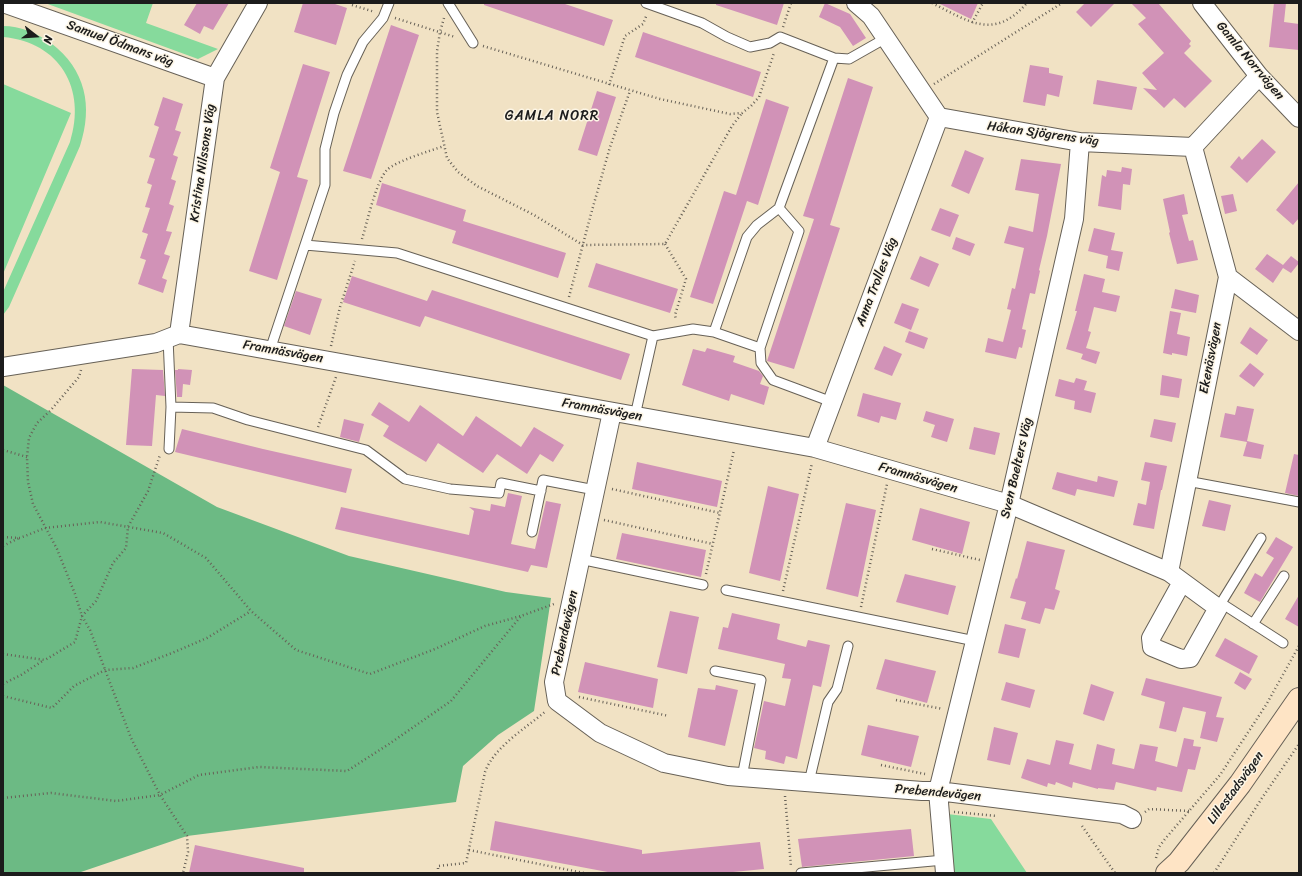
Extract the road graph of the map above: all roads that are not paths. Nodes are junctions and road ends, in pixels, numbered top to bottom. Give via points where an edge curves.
1 (3, 3) edge
2 (258, 3) edge
3 (389, 3) edge
4 (856, 3) edge
5 (1202, 3) edge
6 (448, 4) edge
7 (648, 4) edge
8 (886, 38) junction
9 (473, 43) road end
10 (834, 58) junction
11 (1259, 76) junction
12 (215, 78) junction
13 (939, 117) junction
14 (1299, 118) edge
15 (1080, 142) junction
16 (1194, 147) junction
17 (779, 208) junction
18 (305, 245) junction
19 (1228, 277) junction
20 (1299, 331) edge
21 (714, 332) junction
22 (174, 336) junction
23 (653, 336) junction
24 (760, 348) junction
25 (270, 350) junction
26 (3, 367) edge
27 (832, 402) junction
28 (171, 407) junction
29 (612, 412) junction
30 (635, 416) junction
31 (169, 448) road end
32 (815, 448) junction
33 (1187, 480) junction
34 (596, 487) junction
35 (541, 491) junction
36 (1299, 502) edge
37 (1009, 504) junction
38 (532, 532) dead end
39 (1261, 538) dead end
40 (580, 559) junction
41 (1284, 576) dead end
42 (1176, 577) junction
43 (703, 585) road end
44 (726, 590) dead end
45 (1219, 606) junction
46 (1253, 624) junction
47 (975, 641) junction
48 (1283, 643) dead end
49 (848, 646) dead end
50 (715, 671) dead end
51 (1299, 699) edge
52 (742, 777) junction
53 (809, 782) junction
54 (940, 784) junction
55 (1132, 819) road end
56 (944, 867) edge
57 (1161, 869) edge
58 (801, 873) edge

1 - 12 street, Samuel Ödmans väg
2 - 12 street, Kristina Nilssons Väg
3 - 18 lane via 383,18 363,42 347,74 325,149 325,184
4 - 8 street via 871,16
5 - 11 street, Gamla Norrvägen
6 - 9 lane
7 - 10 lane via 702,23 750,47 770,43 780,37
8 - 10 lane via 849,59
8 - 13 street
10 - 17 lane
11 - 14 street, Gamla Norrvägen
11 - 16 street
12 - 22 street, Kristina Nilssons Väg
13 - 15 street, Håkan Sjögrens väg
13 - 27 street, Anna Trolles Väg
15 - 16 street, Håkan Sjögrens väg
15 - 37 street, Sven Baelters Väg via 1074,219
16 - 19 street, Ekenäsvägen
17 - 21 lane via 757,225 747,237
17 - 24 lane via 799,231
18 - 23 lane via 397,253
18 - 25 lane
19 - 20 street
19 - 33 street, Ekenäsvägen
21 - 23 lane via 693,329
21 - 24 lane
22 - 25 street, Framnäsvägen
22 - 26 street, Framnäsvägen via 156,343
22 - 28 lane
23 - 30 lane
24 - 27 lane via 761,363 773,380
25 - 29 street, Framnäsvägen
27 - 32 street, Anna Trolles Väg
28 - 31 lane
28 - 35 lane via 212,408 248,420 366,450 405,479 450,489 499,493 501,483
29 - 30 street, Framnäsvägen
29 - 34 street, Prebendevägen
30 - 32 street, Framnäsvägen
32 - 37 street, Framnäsvägen
33 - 36 lane
33 - 42 street, Ekenäsvägen
34 - 35 lane via 544,480
34 - 40 street, Prebendevägen
35 - 38 lane
37 - 42 street, Framnäsvägen
37 - 47 street, Sven Baelters Väg
39 - 45 lane
40 - 43 lane
40 - 52 street, Prebendevägen via 554,682 557,697 600,733 664,764
41 - 46 lane
42 - 45 street, Framnäsvägen
42 - 45 street via 1151,638 1152,647 1181,659 1190,658
44 - 47 lane
45 - 46 lane
46 - 48 lane
47 - 54 street, Sven Baelters Väg
49 - 53 lane via 837,689 828,702
50 - 52 lane via 761,680
51 - 57 main road, Lillestadsvägen via 1240,784 1179,862
52 - 53 street, Prebendevägen
53 - 54 street, Prebendevägen via 922,791
54 - 55 street, Prebendevägen via 1122,814
54 - 56 street
56 - 58 lane

